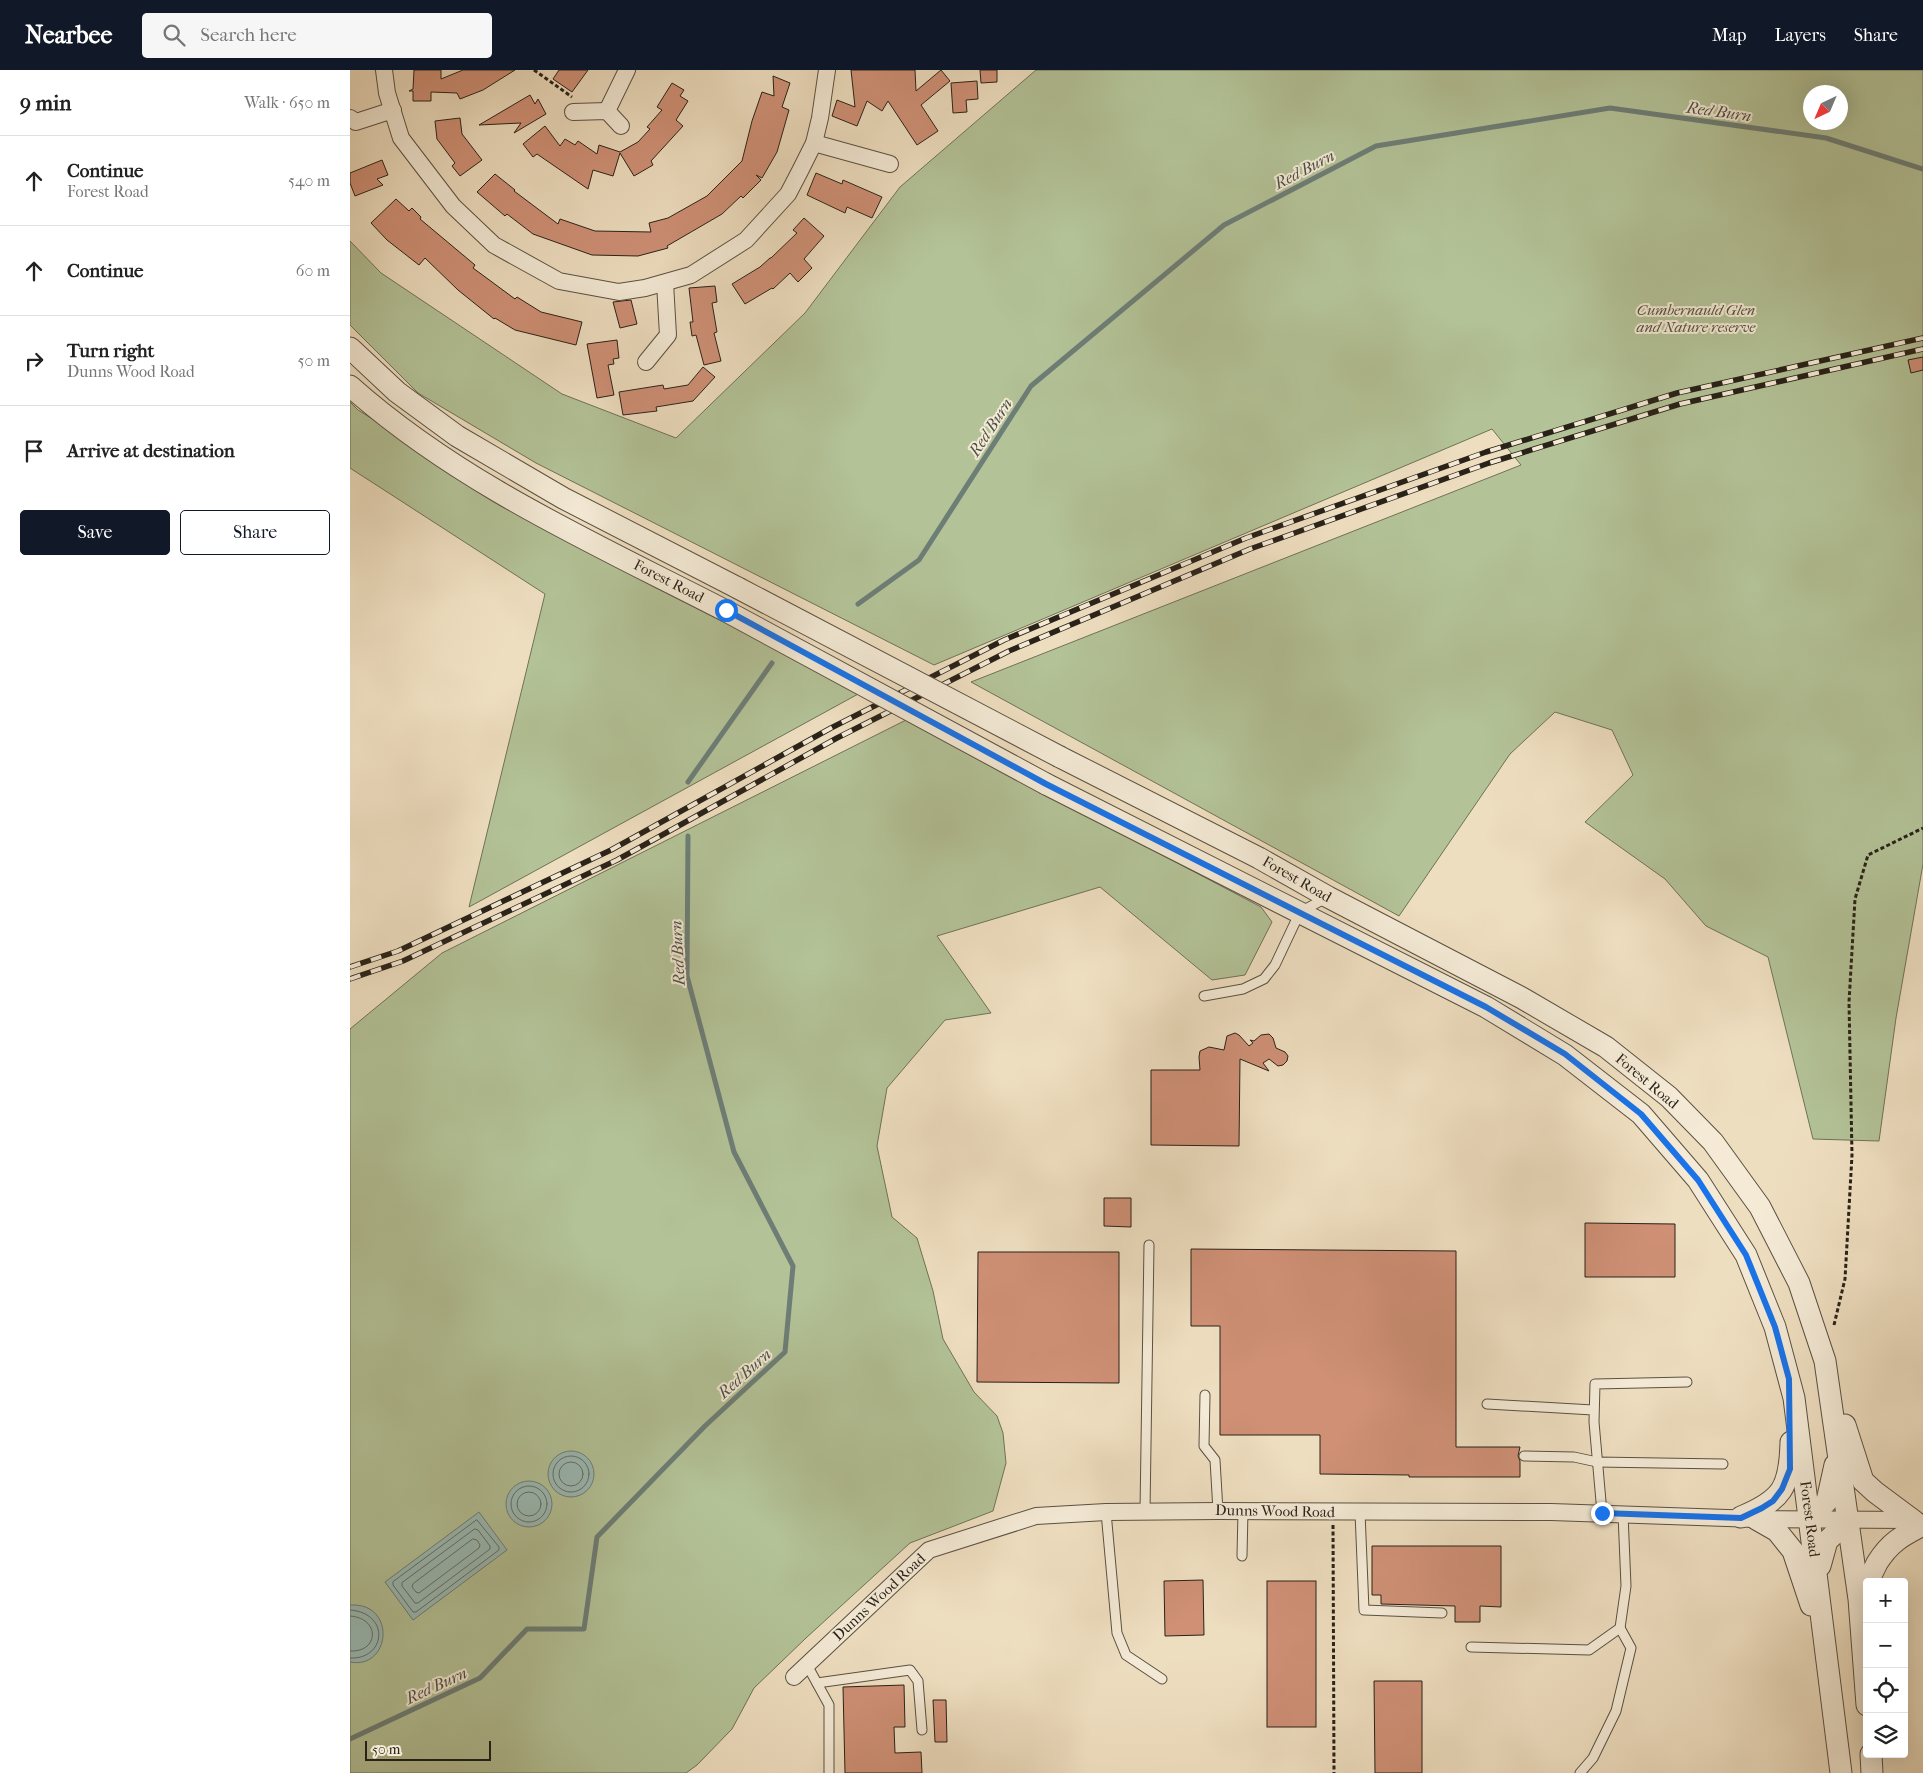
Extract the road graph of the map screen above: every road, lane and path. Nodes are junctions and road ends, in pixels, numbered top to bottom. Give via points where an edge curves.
1 (384, 70) edge
2 (534, 70) edge
3 (628, 70) edge
4 (827, 70) edge
5 (393, 110) junction
6 (573, 112) dead end
7 (600, 112) junction
8 (352, 124) edge
9 (621, 126) dead end
10 (814, 142) junction
11 (890, 164) dead end
12 (665, 283) junction
13 (350, 348) edge
14 (646, 362) dead end
15 (350, 386) edge
16 (1923, 828) edge
17 (1328, 897) junction
18 (1300, 912) junction
19 (1204, 996) dead end
20 (1149, 1244) dead end
21 (1825, 1361) junction
22 (1789, 1379) junction
23 (1687, 1382) dead end
24 (1204, 1396) dead end
25 (1488, 1404) dead end
26 (1593, 1410) junction
27 (1838, 1448) junction
28 (1524, 1456) dead end
29 (1597, 1462) junction
30 (1723, 1464) dead end
31 (1218, 1510) junction
32 (1145, 1511) junction
33 (1242, 1511) junction
34 (1106, 1512) junction
35 (1332, 1512) junction
36 (1360, 1512) junction
37 (1602, 1513) junction
38 (1623, 1514) junction
39 (1749, 1518) junction
40 (1811, 1519) junction
41 (1848, 1521) junction
42 (1920, 1522) edge
43 (1242, 1556) dead end
44 (1817, 1574) junction
45 (1870, 1578) edge
46 (1442, 1612) dead end
47 (1620, 1628) junction
48 (1471, 1647) dead end
49 (1863, 1653) edge
50 (1827, 1663) junction
51 (807, 1665) junction
52 (794, 1677) dead end
53 (1162, 1679) dead end
54 (817, 1683) junction
55 (922, 1730) dead end
56 (1871, 1758) edge
57 (829, 1773) edge
58 (1334, 1773) edge
59 (1580, 1773) edge
60 (1841, 1773) edge
61 (1872, 1773) edge

1 - 5 street
2 - 7 path
3 - 7 street
4 - 10 street
5 - 8 street
5 - 12 street via 401,138 454,206 494,246 559,280 619,292
6 - 7 street
7 - 9 street
10 - 11 street
10 - 12 street via 788,194 746,240 691,275
12 - 14 street via 668,335
13 - 17 street, Forest Road, bridge via 397,392 457,436 564,498 1259,858
15 - 18 street, Forest Road, bridge via 455,467 502,494 726,610 1046,784
16 - 21 path via 1868,855 1854,898 1849,1002 1852,1155 1845,1279
17 - 18 lane
17 - 21 street, Forest Road via 1522,998 1606,1046 1669,1097 1713,1142 1760,1206 1799,1282
18 - 19 lane via 1275,965 1264,978 1242,989
18 - 22 street, Forest Road via 1486,1007 1565,1054 1641,1114 1698,1180 1746,1255 1775,1327
20 - 32 lane
21 - 27 street, Forest Road
21 - 42 street via 1863,1481
22 - 39 street via 1790,1469 1773,1501
22 - 40 street, Forest Road
23 - 26 lane via 1595,1384
24 - 31 lane via 1204,1446 1215,1460
25 - 26 lane
26 - 29 lane
27 - 40 street via 1827,1501
27 - 41 street, Forest Road
28 - 29 lane via 1574,1457
29 - 30 lane
29 - 37 lane
31 - 32 street, Dunns Wood Road
31 - 33 street, Dunns Wood Road
32 - 34 street, Dunns Wood Road
33 - 35 street, Dunns Wood Road
33 - 43 lane
34 - 51 street, Dunns Wood Road via 1036,1516 930,1550
34 - 53 lane via 1116,1634 1126,1656
35 - 36 street, Dunns Wood Road
35 - 58 path
36 - 37 street, Dunns Wood Road
36 - 46 lane via 1364,1610
37 - 38 street, Dunns Wood Road
38 - 39 street, Dunns Wood Road
38 - 47 lane via 1626,1586
39 - 40 street, Dunns Wood Road
39 - 50 street via 1777,1531 1793,1551
40 - 41 street, Dunns Wood Road
40 - 44 street, Forest Road
41 - 42 street, Dunns Wood Road
41 - 44 street via 1827,1541
41 - 49 street, Forest Road
42 - 45 street via 1885,1549
44 - 50 street, Forest Road
47 - 48 lane via 1590,1650
47 - 59 lane via 1631,1648 1616,1711 1593,1758
50 - 60 street, Forest Road
51 - 52 street, Dunns Wood Road
51 - 54 lane
54 - 55 lane via 910,1670 918,1681
54 - 57 lane via 829,1705
56 - 61 street

